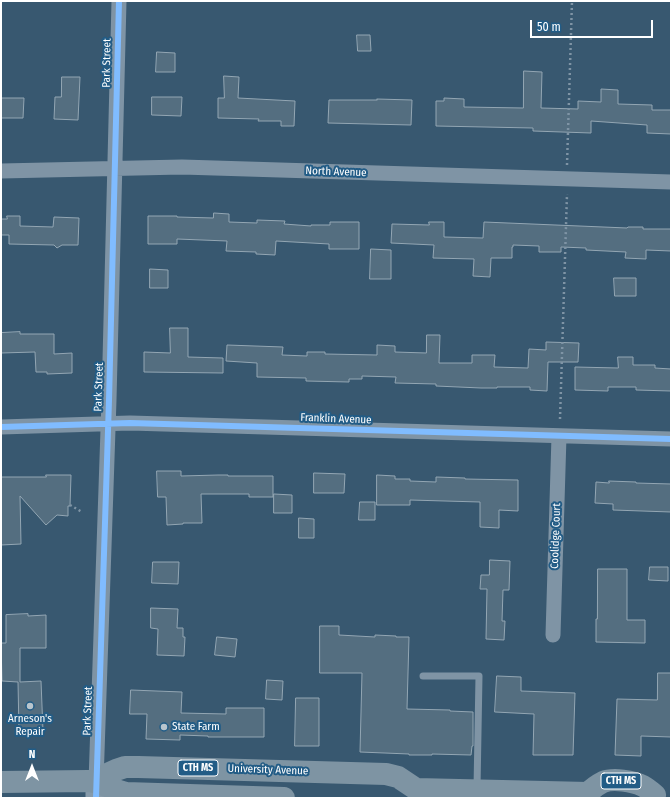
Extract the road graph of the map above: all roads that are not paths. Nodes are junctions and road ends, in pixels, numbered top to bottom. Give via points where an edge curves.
1 (119, 1) edge
2 (115, 168) junction
3 (1, 171) edge
4 (671, 182) edge
5 (108, 424) junction
6 (1, 427) edge
7 (559, 436) junction
8 (671, 439) edge
9 (553, 635) dead end
10 (423, 676) dead end
11 (1, 782) edge
12 (96, 790) edge
13 (477, 791) junction
14 (422, 794) edge
15 (590, 796) edge
16 (658, 797) edge
17 (284, 798) edge

1 - 2 street, Park Street
2 - 3 street, North Avenue
2 - 4 street, North Avenue via 182,167
2 - 5 street, Park Street
5 - 6 street, Franklin Avenue
5 - 7 street, Franklin Avenue
5 - 12 street, Park Street
7 - 8 street, Franklin Avenue
7 - 9 street, Coolidge Court
10 - 13 lane via 479,676
11 - 12 main road via 71,781
12 - 14 main road, University Avenue / CTH MS via 109,773 120,768 138,766 386,774 398,777
12 - 17 main road
13 - 14 main road, University Avenue / CTH MS
13 - 15 main road, University Avenue / CTH MS
15 - 16 main road, University Avenue / CTH MS via 601,783 612,780 637,784

